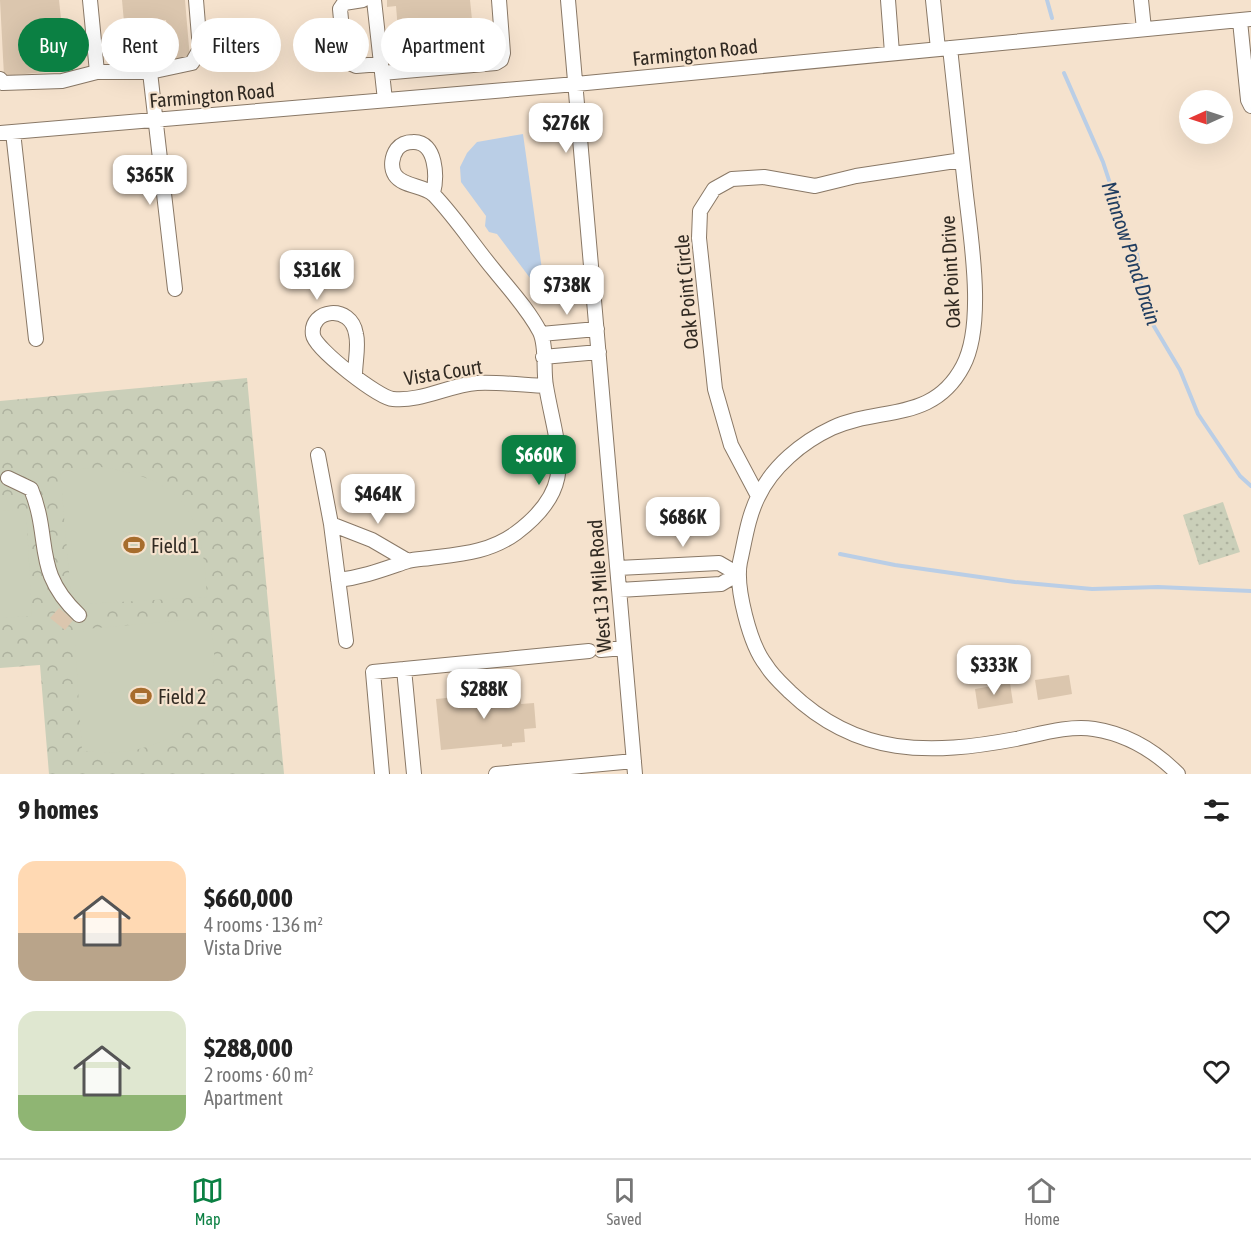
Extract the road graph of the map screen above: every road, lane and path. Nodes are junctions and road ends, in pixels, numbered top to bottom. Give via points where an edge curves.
1 (90, 0) edge
2 (196, 0) edge
3 (363, 0) edge
4 (374, 0) edge
5 (499, 0) edge
6 (568, 0) edge
7 (888, 0) edge
8 (933, 0) edge
9 (1141, 0) edge
10 (500, 18) edge
11 (1246, 20) edge
12 (1144, 29) junction
13 (944, 48) junction
14 (892, 53) junction
15 (179, 66) edge
16 (381, 68) joint
17 (97, 72) junction
18 (101, 72) edge
19 (150, 72) edge
20 (382, 72) edge
21 (0, 79) edge
22 (576, 84) junction
23 (385, 100) junction
24 (1251, 106) edge
25 (155, 119) junction
26 (7, 133) edge
27 (962, 160) junction
28 (433, 194) dead end
29 (176, 289) dead end
30 (597, 329) junction
31 (541, 334) junction
32 (36, 339) dead end
33 (599, 352) junction
34 (543, 357) junction
35 (355, 375) dead end
36 (546, 386) junction
37 (318, 455) dead end
38 (8, 478) dead end
39 (758, 496) junction
40 (331, 524) junction
41 (408, 561) junction
42 (618, 568) junction
43 (738, 574) junction
44 (338, 580) junction
45 (619, 590) junction
46 (79, 615) dead end
47 (346, 641) dead end
48 (623, 648) junction
49 (404, 669) junction
50 (635, 768) edge
51 (382, 774) edge
52 (414, 774) edge
53 (496, 774) edge
54 (1178, 774) edge

1 - 17 street
2 - 15 street via 200,49 192,63
3 - 16 street via 344,3 340,9 345,61 352,66
4 - 16 street
5 - 10 street
6 - 22 street, West 13 Mile Road
7 - 14 street
8 - 13 street, Oak Point Drive
9 - 12 street
11 - 12 street, Farmington Road
11 - 24 street
12 - 13 street, Farmington Road
13 - 14 street, Farmington Road
13 - 27 street, Oak Point Drive
14 - 22 street, Farmington Road
17 - 18 street
17 - 21 street via 62,81 3,83
19 - 25 street
20 - 23 street
22 - 23 street, Farmington Road
22 - 30 street, West 13 Mile Road
23 - 25 street, Farmington Road
25 - 26 street, Farmington Road
25 - 29 street
26 - 32 street
27 - 39 street, Oak Point Drive via 974,270 973,339 962,369 939,395 923,405 824,433 790,455
27 - 39 street, Oak Point Circle via 815,186 764,177 732,179 714,189 700,211 699,238 715,388 731,445
28 - 31 street via 522,304
30 - 31 street
30 - 33 street, West 13 Mile Road
31 - 34 street
33 - 34 street
33 - 42 street, West 13 Mile Road
34 - 36 street
35 - 36 street, Vista Court via 389,399 408,400 477,383
36 - 41 street via 560,469 549,501 503,543 481,551
37 - 40 street
38 - 46 street via 32,489 50,576 56,590
39 - 43 street, Oak Point Drive
40 - 41 street via 372,540
40 - 44 street
41 - 44 street via 364,577
42 - 43 street via 719,562
42 - 45 street, West 13 Mile Road
43 - 45 street via 721,584
43 - 54 street, Oak Point Drive via 749,625 764,663 816,715 849,732 899,747 952,750 1091,728 1125,736 1161,758
44 - 47 street
45 - 48 street, West 13 Mile Road
48 - 49 street
48 - 50 street, West 13 Mile Road
49 - 51 street via 373,672
49 - 52 street
50 - 53 street

